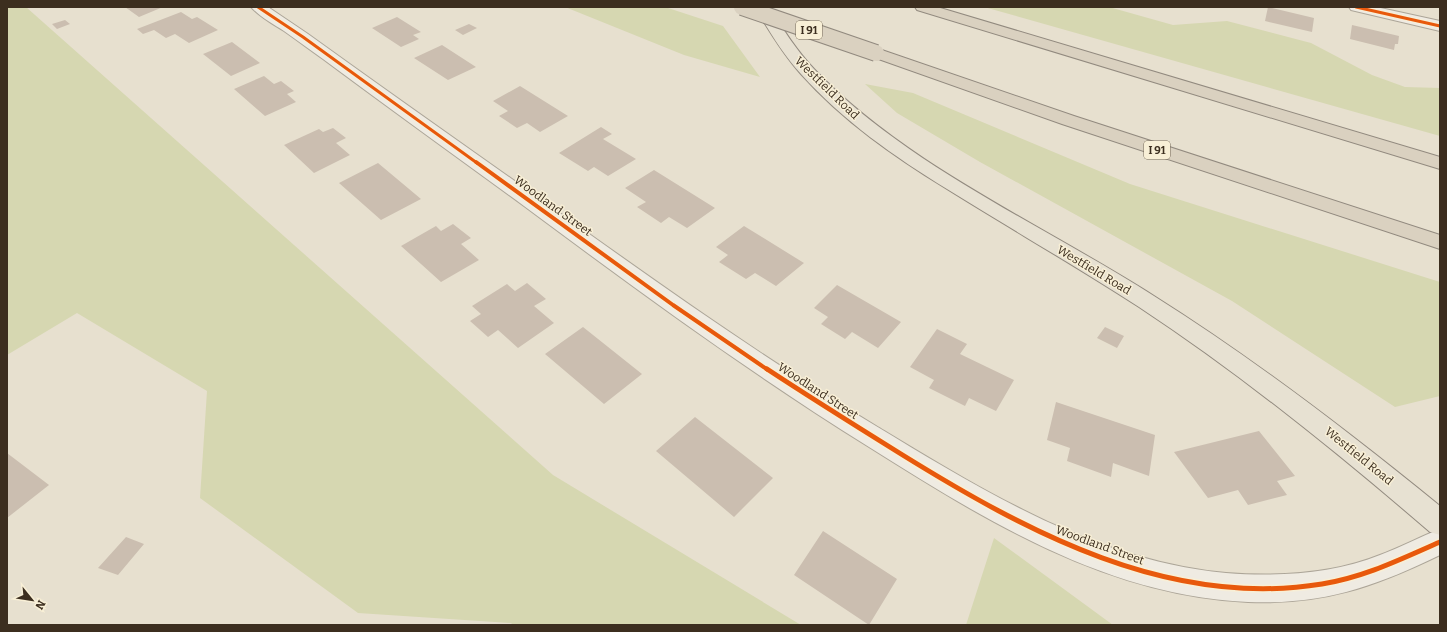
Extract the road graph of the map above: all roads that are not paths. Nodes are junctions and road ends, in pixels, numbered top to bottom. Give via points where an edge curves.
1 (258, 7) edge
2 (742, 7) edge
3 (762, 7) edge
4 (922, 7) edge
5 (1356, 7) edge
6 (1440, 26) edge
7 (1440, 163) edge
8 (1440, 242) edge
9 (1440, 523) edge
10 (1440, 542) edge

1 - 10 street, Woodland Street via 740,352 915,463 1002,514 1050,538 1136,570 1180,581 1228,587 1276,588 1320,585 1370,573
2 - 8 highway, I 91, bridge via 1046,113
3 - 9 main road, Westfield Road via 797,60 845,108 882,139 932,173 1163,312 1221,350 1281,394
4 - 7 highway
5 - 6 street

